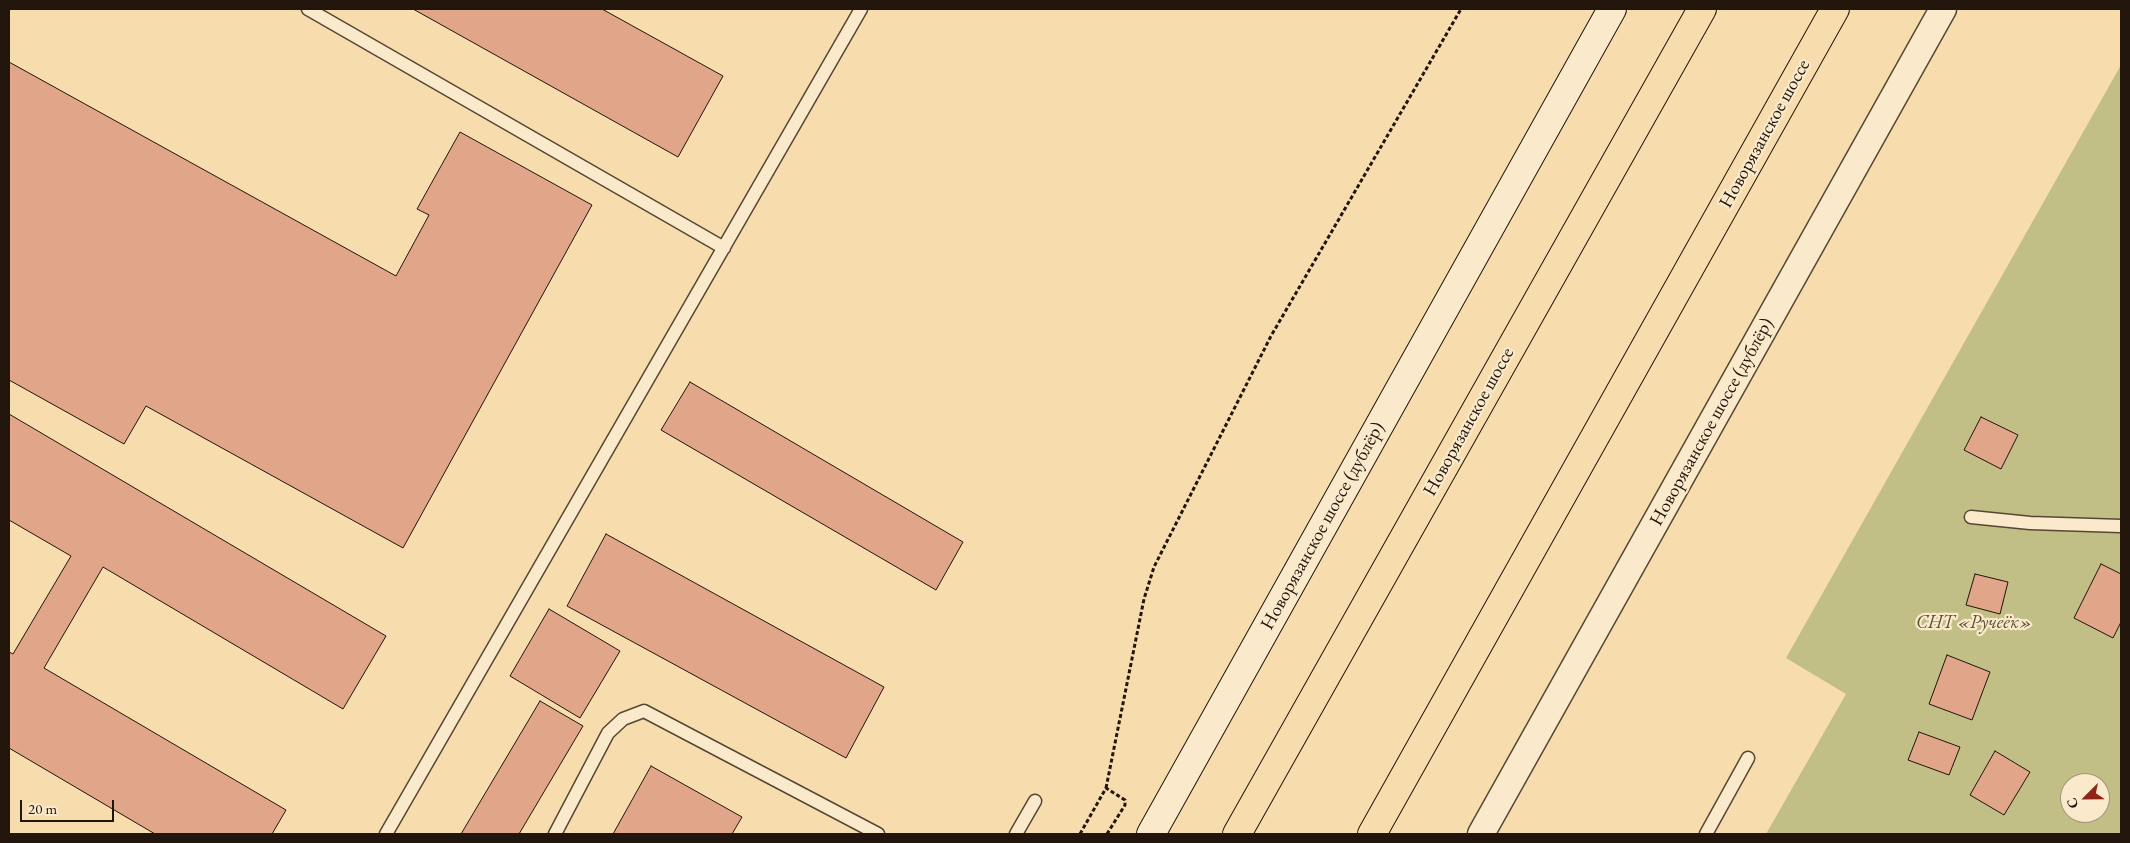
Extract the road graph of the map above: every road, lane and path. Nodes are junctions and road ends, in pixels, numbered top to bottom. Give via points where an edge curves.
1 (308, 9) edge
2 (861, 9) edge
3 (1461, 9) edge
4 (1612, 9) edge
5 (1702, 9) edge
6 (1836, 9) edge
7 (1943, 9) edge
8 (724, 248) junction
9 (1971, 517) dead end
10 (2121, 526) edge
11 (1748, 758) dead end
12 (1106, 788) junction
13 (1035, 801) dead end
14 (386, 834) edge
15 (554, 834) edge
16 (878, 834) edge
17 (1016, 834) edge
18 (1080, 834) edge
19 (1107, 834) edge
20 (1151, 834) edge
21 (1237, 834) edge
22 (1372, 834) edge
23 (1481, 834) edge
24 (1706, 834) edge

1 - 8 lane
2 - 8 lane
3 - 12 path via 1271,336 1154,567 1144,599
4 - 20 street, Новорязанское шоссе (дублёр)
5 - 21 highway, Новорязанское шоссе
6 - 22 highway, Новорязанское шоссе
7 - 23 street, Новорязанское шоссе (дублёр)
8 - 14 lane
9 - 10 lane
11 - 24 lane
12 - 18 path
12 - 19 path via 1125,800
13 - 17 lane
15 - 16 lane via 608,733 623,719 644,711

